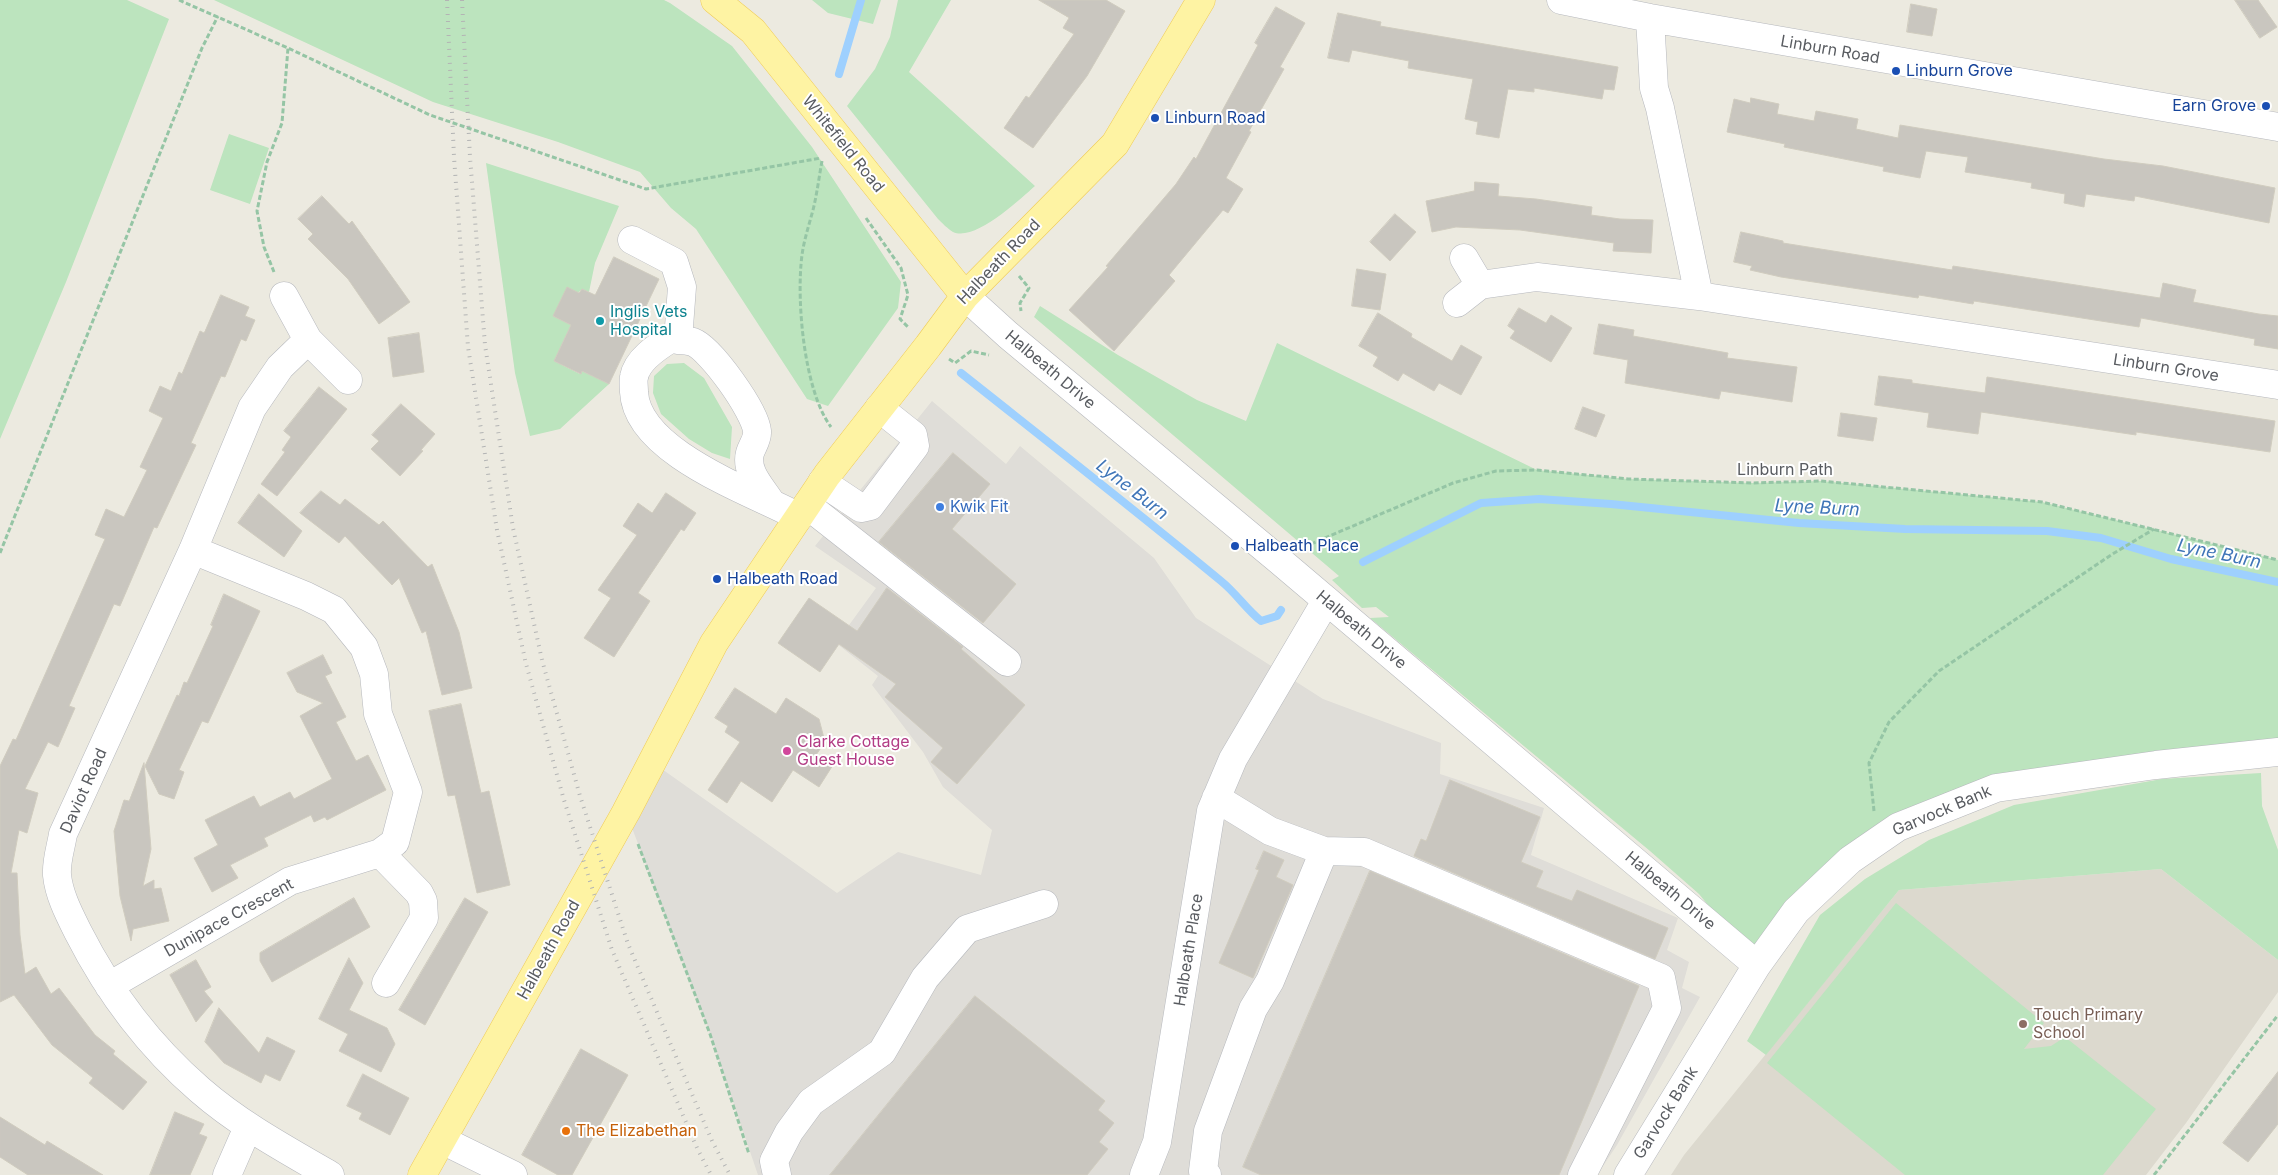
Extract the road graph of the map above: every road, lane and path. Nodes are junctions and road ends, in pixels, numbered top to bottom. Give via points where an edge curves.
1 (179, 0) edge
2 (715, 0) edge
3 (1201, 0) edge
4 (1561, 0) edge
5 (1637, 11) edge
6 (218, 16) junction
7 (288, 48) junction
8 (2278, 127) edge
9 (823, 158) dead end
10 (646, 190) dead end
11 (632, 240) dead end
12 (1464, 258) dead end
13 (1480, 285) junction
14 (284, 296) joint
15 (965, 296) junction
16 (1699, 296) junction
17 (1457, 303) dead end
18 (308, 340) junction
19 (678, 340) junction
20 (348, 380) dead end
21 (2278, 385) edge
22 (879, 408) junction
23 (847, 449) junction
24 (822, 482) junction
25 (770, 501) junction
26 (803, 511) junction
27 (2154, 529) junction
28 (1300, 549) dead end
29 (193, 550) junction
30 (0, 553) edge
31 (2278, 560) edge
32 (1326, 601) junction
33 (1007, 662) dead end
34 (2278, 752) edge
35 (1216, 798) junction
36 (626, 812) junction
37 (1877, 842) junction
38 (1324, 851) junction
39 (380, 853) junction
40 (1044, 904) dead end
41 (1757, 965) junction
42 (386, 983) dead end
43 (109, 986) junction
44 (2278, 1015) edge
45 (248, 1127) junction
46 (442, 1140) junction
47 (751, 1159) dead end
48 (228, 1175) edge
49 (330, 1175) edge
50 (422, 1175) edge
51 (513, 1175) edge
52 (778, 1175) edge
53 (1144, 1175) edge
54 (1207, 1175) edge
55 (1582, 1175) edge
56 (1628, 1175) edge
57 (2154, 1175) edge

1 - 6 path
2 - 15 main road, Whitefield Road via 753,31
3 - 15 main road, Halbeath Road via 1115,144
4 - 5 street, Linburn Road
5 - 8 street, Linburn Road
5 - 16 street
6 - 7 path
6 - 30 path via 198,57
7 - 10 path via 430,115
7 - 14 path via 282,122 267,162 257,210 264,247
9 - 23 path via 802,255 805,347 822,415
11 - 19 street via 674,262 682,287
12 - 13 street
13 - 16 street, Linburn Grove via 1536,278
13 - 17 street
14 - 18 street
15 - 22 main road, Halbeath Road
15 - 32 street, Halbeath Drive
16 - 21 street, Linburn Grove
18 - 20 street
18 - 29 street, Daviot Road via 280,367 252,408
19 - 25 street via 694,342 717,364 752,415 757,432 750,454 750,468
19 - 25 street via 670,339 649,352 634,376 635,406 653,432 677,454 713,476
22 - 23 main road, Halbeath Road
22 - 24 street via 913,435 915,446 870,506 861,508
23 - 24 main road, Halbeath Road
24 - 26 main road, Halbeath Road
25 - 26 street
26 - 33 street
26 - 36 main road, Halbeath Road via 714,643
27 - 28 path, Linburn Path via 2032,501 1821,481 1752,483 1638,479 1537,470 1496,472 1453,482
27 - 31 path, Linburn Path
27 - 37 path via 1939,671 1889,722 1869,763
29 - 39 street, Dunipace Crescent via 334,610 364,648 374,674 378,714 408,792 395,842
29 - 43 street, Daviot Road via 63,834 57,874 61,893
32 - 35 street, Halbeath Place via 1233,759
32 - 41 street, Halbeath Drive
34 - 37 street, Garvock Bank via 2156,765 1996,788 1898,827
35 - 38 street via 1270,831
35 - 53 street, Halbeath Place via 1211,811 1157,1142
36 - 46 main road, Halbeath Road
36 - 47 path via 710,1034
37 - 41 street, Garvock Bank via 1850,860 1796,911
38 - 54 street via 1270,980 1253,1009 1208,1130 1204,1171
38 - 55 street via 1364,852 1661,978 1667,1008
39 - 42 street via 419,893 424,918
39 - 43 street, Dunipace Crescent via 290,881
40 - 52 street via 967,929 925,978 882,1052 811,1102 789,1132 774,1161
41 - 56 street, Garvock Bank
43 - 45 street, Daviot Road via 170,1063
44 - 57 path
45 - 48 street
45 - 49 street, Daviot Road
46 - 50 main road, Halbeath Road
46 - 51 street

